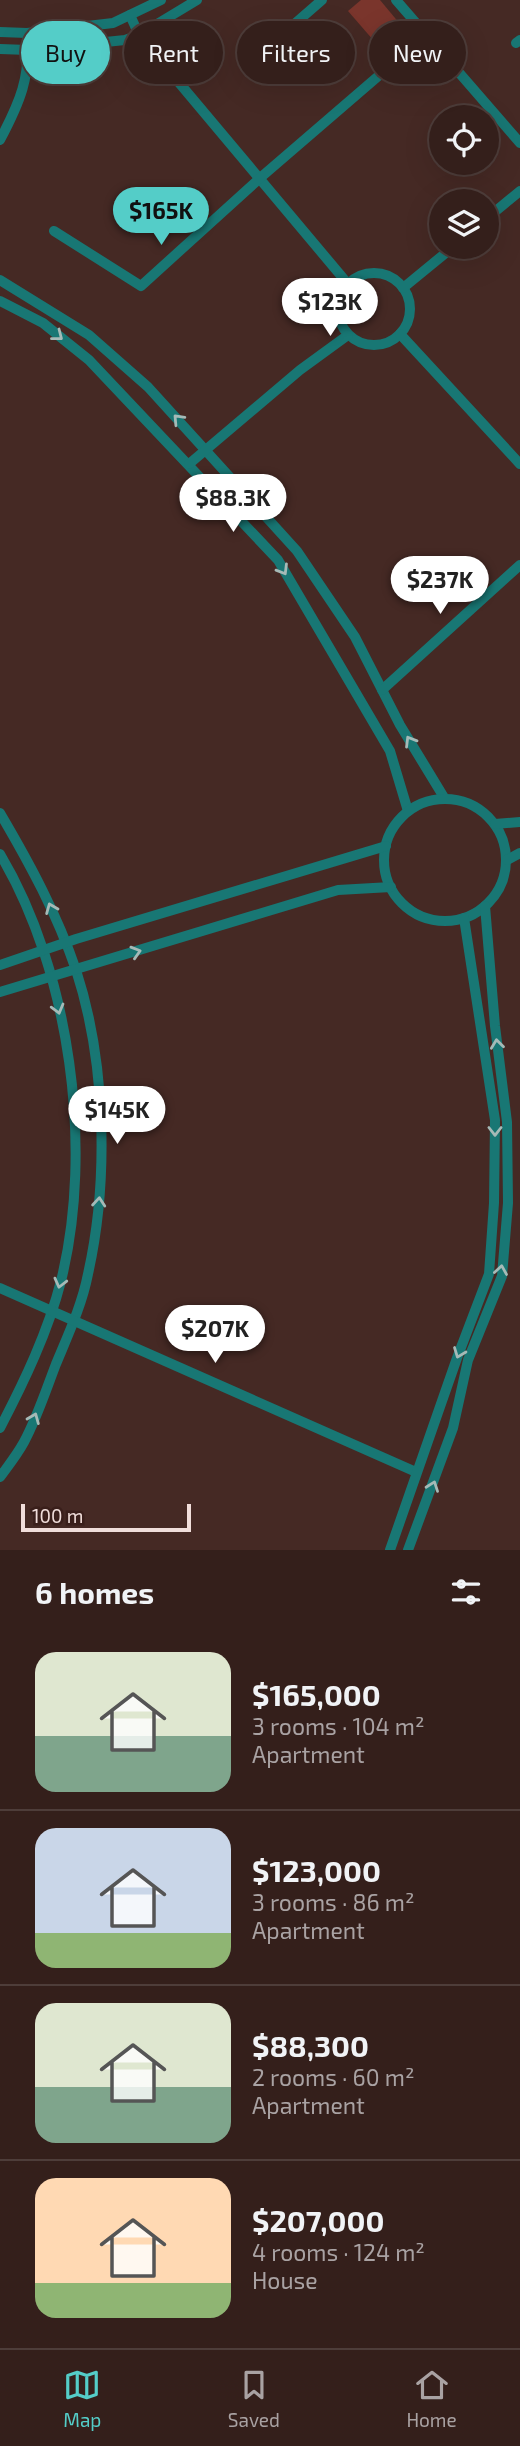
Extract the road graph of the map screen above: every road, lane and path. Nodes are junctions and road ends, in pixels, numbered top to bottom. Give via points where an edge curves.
1 (161, 0) edge
2 (197, 0) edge
3 (322, 0) edge
4 (396, 0) edge
5 (130, 15) junction
6 (133, 21) edge
7 (162, 21) edge
8 (298, 21) edge
9 (414, 21) edge
10 (110, 23) edge
11 (0, 32) edge
12 (21, 33) edge
13 (0, 49) edge
14 (21, 50) edge
15 (466, 81) edge
16 (25, 84) edge
17 (180, 84) edge
18 (369, 84) edge
19 (0, 140) edge
20 (520, 143) edge
21 (260, 178) junction
22 (520, 191) edge
23 (499, 208) edge
24 (54, 232) dead end
25 (438, 259) edge
26 (0, 280) edge
27 (348, 284) junction
28 (403, 288) junction
29 (0, 301) edge
30 (400, 334) junction
31 (348, 335) junction
32 (205, 449) junction
33 (189, 464) junction
34 (520, 464) edge
35 (520, 565) edge
36 (382, 690) junction
37 (445, 799) junction
38 (408, 811) junction
39 (0, 813) edge
40 (520, 822) edge
41 (495, 824) junction
42 (386, 846) junction
43 (520, 853) edge
44 (0, 854) edge
45 (507, 860) junction
46 (391, 887) junction
47 (485, 906) junction
48 (464, 918) junction
49 (65, 943) junction
50 (42, 951) junction
51 (0, 965) edge
52 (76, 971) junction
53 (50, 978) junction
54 (0, 992) edge
55 (0, 1288) edge
56 (52, 1310) junction
57 (74, 1320) junction
58 (0, 1428) edge
59 (416, 1472) junction
60 (0, 1477) edge
61 (390, 1550) edge
62 (408, 1550) edge

1 - 5 street
2 - 7 street
3 - 8 street
4 - 9 street
5 - 6 street
5 - 10 street
11 - 12 street
13 - 14 street
15 - 20 street
16 - 19 street
17 - 21 street
18 - 21 street
21 - 24 street via 141,286
21 - 27 street
22 - 23 street
25 - 28 street
32 -> 26 street via 148,387 89,335
27 - 28 street via 363,274 375,273
27 - 31 street via 338,299 337,312
28 - 30 street via 410,312
29 -> 33 street via 43,323 89,360
30 - 31 street via 380,345 368,345
30 - 34 street
31 - 32 street
32 - 33 street
32 - 36 street via 297,551 355,637
33 -> 38 street via 278,560 390,751
35 - 36 street
37 -> 36 street
37 - 38 street
37 - 41 street via 481,810
38 - 42 street
49 -> 39 street via 38,878
40 - 41 street
41 - 45 street
42 - 46 street via 384,867
42 - 49 street
43 - 45 street
44 - 50 street via 17,883
45 - 47 street via 497,893
46 - 48 street via 404,905 422,916 443,921
52 -> 46 street via 338,890
47 - 48 street
62 -> 47 street via 453,1428 468,1360 502,1276 508,1203 507,1122
48 -> 59 street via 495,1120 489,1274
49 - 50 street
49 - 52 street
50 - 51 street
50 - 53 street
52 - 53 street
57 -> 52 street via 88,1275 102,1166 99,1084
53 - 54 street
53 -> 56 street via 68,1042 75,1117 71,1224
55 - 56 street
56 - 57 street
56 - 58 street
57 - 59 street
60 -> 57 street via 23,1443
59 - 61 street

